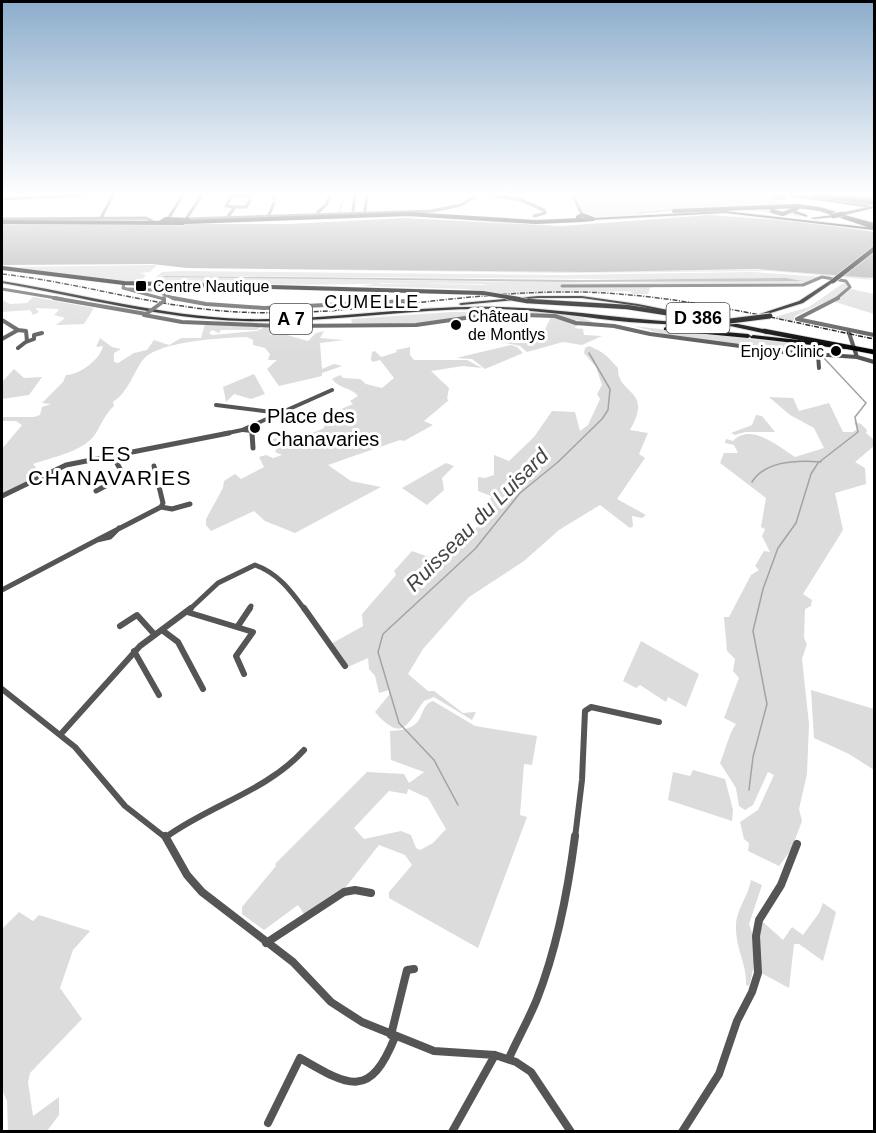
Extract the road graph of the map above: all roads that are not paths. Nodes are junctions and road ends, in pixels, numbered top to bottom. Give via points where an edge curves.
1 (874, 249) edge
2 (874, 254) edge
3 (2, 268) edge
4 (2, 281) edge
5 (836, 282) junction
6 (124, 283) junction
7 (562, 286) dead end
8 (2, 289) edge
9 (129, 290) junction
10 (407, 300) dead end
11 (450, 306) junction
12 (145, 315) junction
13 (609, 319) junction
14 (2, 320) edge
15 (18, 330) junction
16 (848, 330) junction
17 (768, 332) junction
18 (42, 333) dead end
19 (874, 335) edge
20 (789, 338) junction
21 (2, 339) edge
22 (26, 342) junction
23 (846, 347) joint
24 (18, 348) dead end
25 (853, 348) junction
26 (874, 352) edge
27 (818, 355) junction
28 (857, 357) junction
29 (874, 362) edge
30 (819, 368) dead end
31 (332, 390) dead end
32 (216, 405) dead end
33 (279, 413) junction
34 (242, 430) junction
35 (253, 448) dead end
36 (113, 456) junction
37 (153, 466) dead end
38 (96, 491) dead end
39 (2, 496) edge
40 (190, 504) dead end
41 (161, 507) junction
42 (120, 528) joint
43 (2, 590) edge
44 (251, 606) dead end
45 (187, 612) junction
46 (120, 626) dead end
47 (238, 626) junction
48 (162, 630) junction
49 (155, 634) junction
50 (134, 651) junction
51 (345, 666) dead end
52 (244, 674) dead end
53 (2, 688) edge
54 (203, 689) dead end
55 (159, 695) dead end
56 (659, 722) dead end
57 (60, 735) junction
58 (304, 750) dead end
59 (166, 837) junction
60 (797, 844) dead end
61 (371, 893) dead end
62 (266, 943) junction
63 (414, 969) dead end
64 (393, 1036) junction
65 (495, 1055) junction
66 (509, 1058) junction
67 (268, 1123) dead end
68 (452, 1131) edge
69 (571, 1131) edge
70 (682, 1131) edge

1 - 5 highway, A 7, bridge
2 - 5 highway, A 7, bridge
3 - 6 main road, D 386
4 - 11 highway, A 7 via 227,316 302,316
4 - 13 highway, A 7 via 168,313 226,319 288,320 480,308
5 - 11 highway, A 7, bridge via 801,302 730,319 639,319 527,306
5 - 13 highway, A 7, bridge via 805,304 770,316 706,324
6 - 9 street via 121,286
6 - 17 main road, D 386, bridge via 444,290 527,301 627,307
7 - 16 street via 803,285 831,277 846,281 850,287 837,299 797,318
8 - 12 street
9 - 10 street via 142,288 176,300 225,308 281,310
9 - 12 street, bridge via 164,298
11 - 17 highway via 582,297
12 - 27 street via 191,323 304,326 416,325 493,314 561,317 661,335
13 - 20 highway via 645,326
14 - 15 street
15 - 21 street
15 - 22 street via 26,331
16 - 19 street
16 - 25 street
17 - 20 main road, D 386
18 - 22 street
20 - 23 highway
22 - 24 street
23 - 25 main road
25 - 26 main road
25 - 28 street
27 - 28 street
27 - 30 street
28 - 29 street
31 - 33 street
32 - 33 street
33 - 34 street
34 - 35 street via 252,431
34 - 36 street
36 - 38 street via 124,476
36 - 39 street via 66,465
37 - 41 street via 164,503
40 - 41 street via 172,509
41 - 42 street
42 - 43 street via 110,537 97,540
44 - 47 street
45 - 47 street
45 - 48 street
45 - 51 street via 218,583 250,567 261,566 302,605
46 - 49 street via 137,615
47 - 52 street via 253,632 236,656
48 - 49 street
48 - 54 street via 178,642
49 - 50 street
50 - 55 street
50 - 57 street
53 - 57 street
56 - 66 street via 591,707 585,711 582,773 562,918 539,994
57 - 59 street via 89,762 125,806
58 - 59 street via 298,759 202,812
59 - 62 street via 194,884
60 - 70 street via 781,885 757,926 758,973 753,992 737,1021 718,1074
61 - 62 street via 344,892
62 - 64 street via 298,966 331,1002
63 - 64 street via 407,970
64 - 65 street via 434,1051
64 - 67 street via 380,1070 357,1083 341,1082 300,1058
65 - 66 street
65 - 68 street
66 - 69 street via 531,1072

